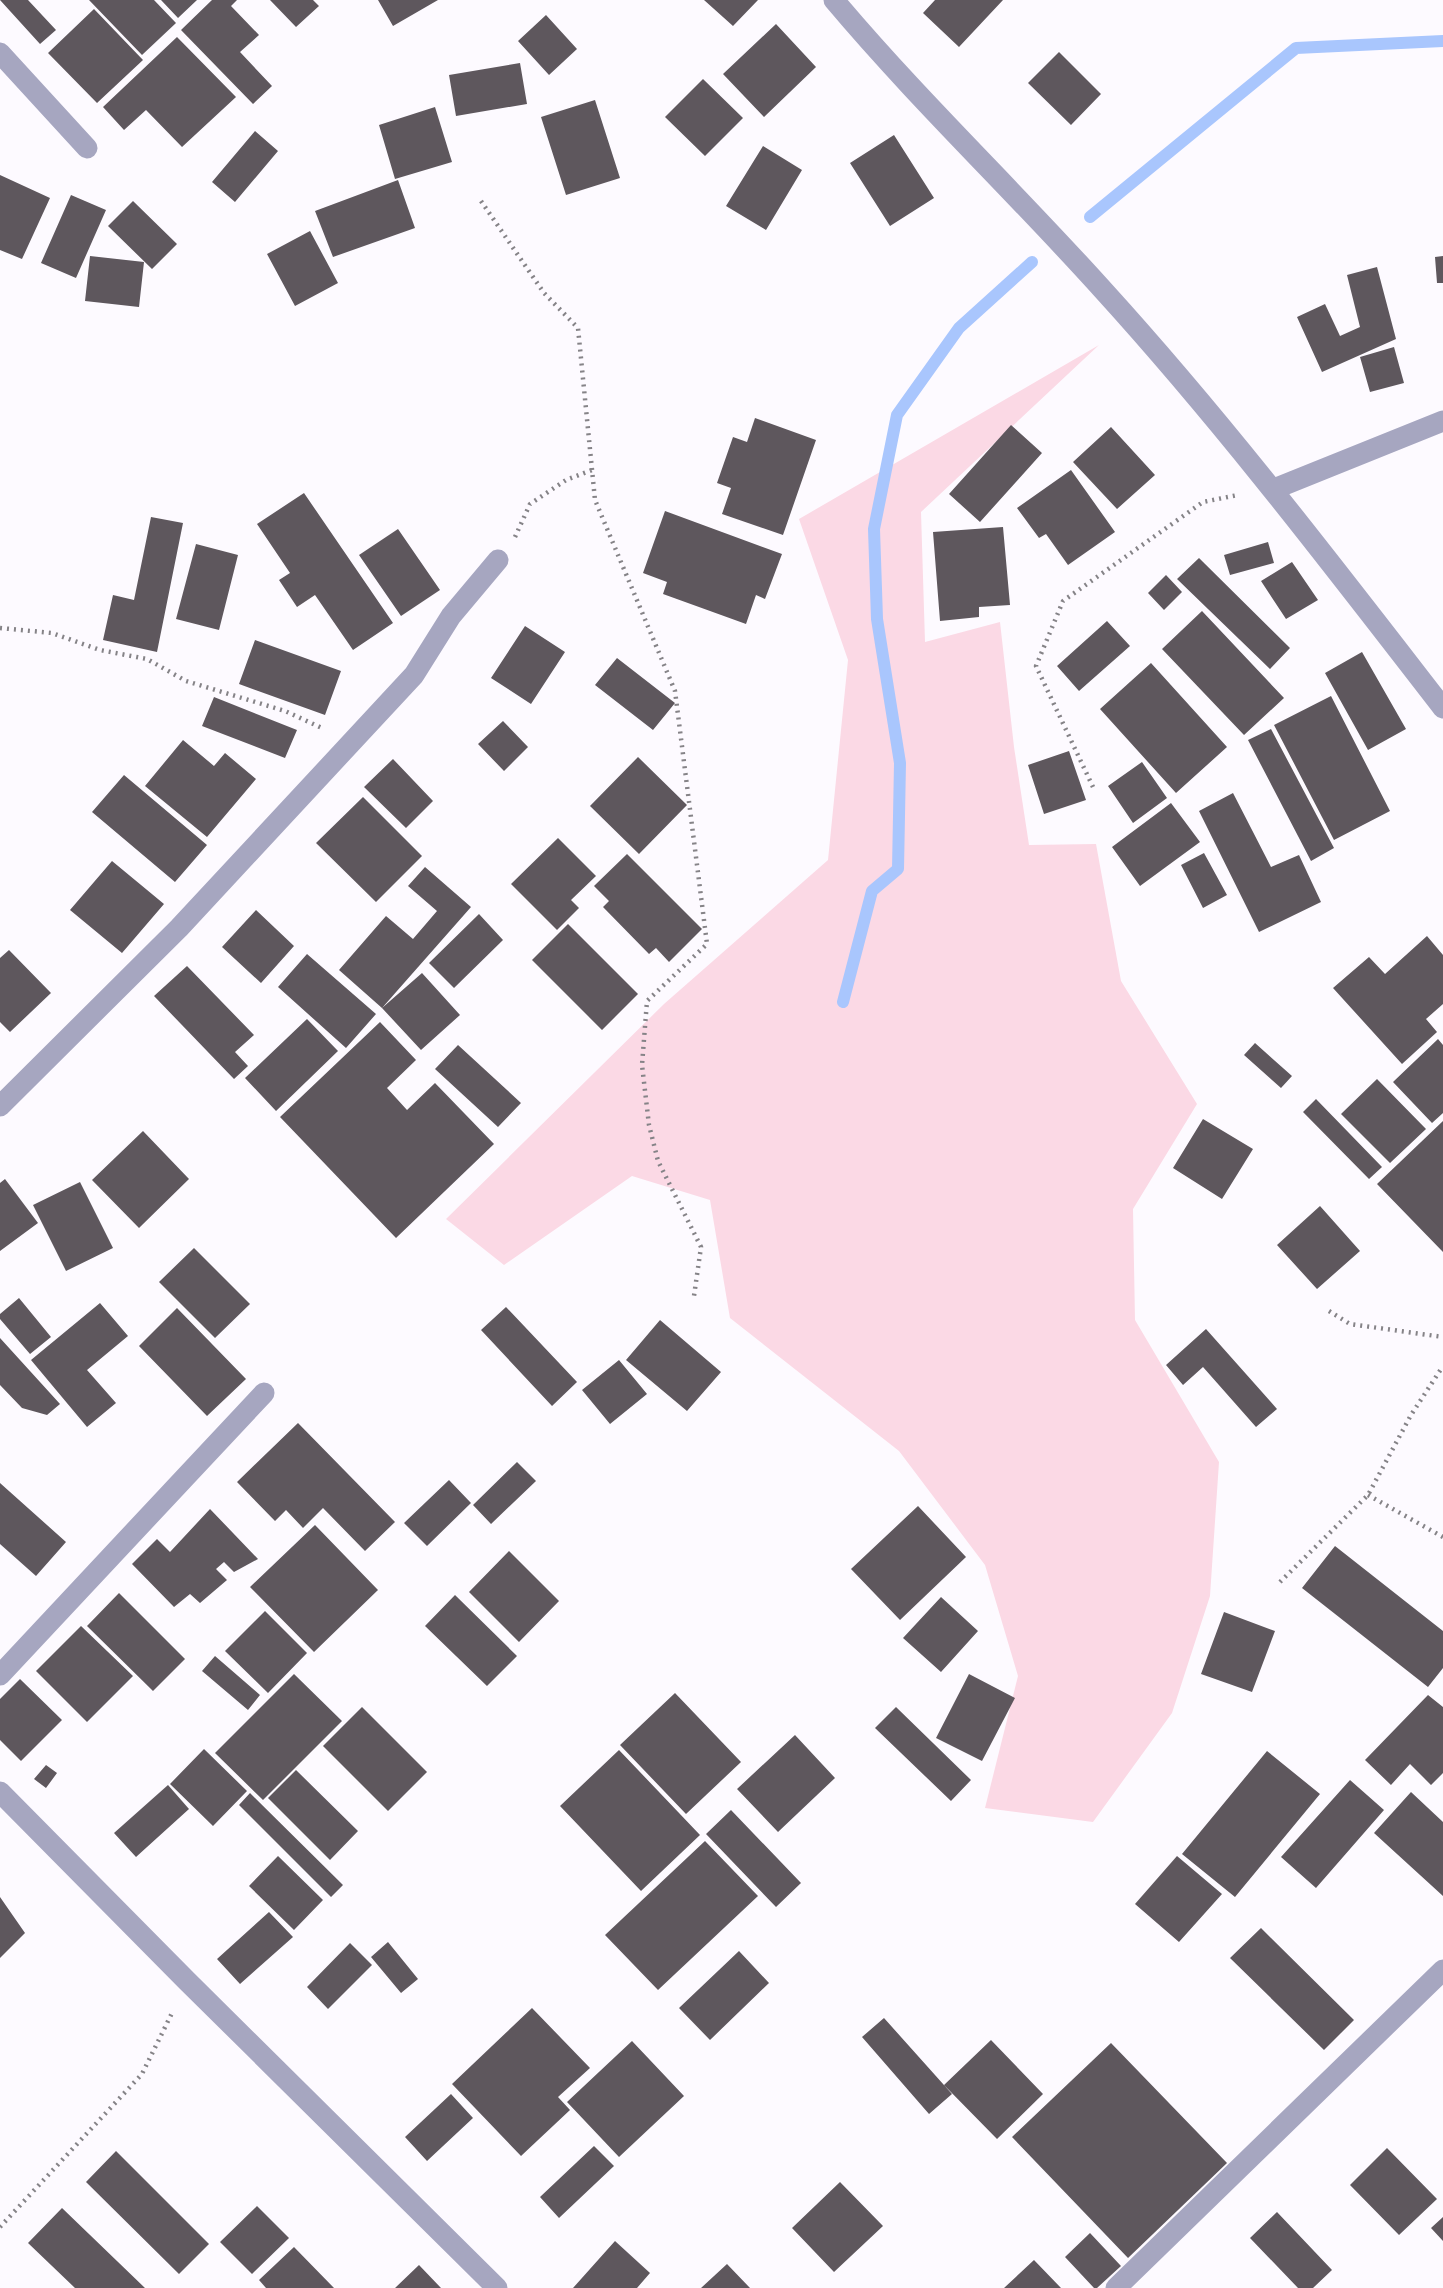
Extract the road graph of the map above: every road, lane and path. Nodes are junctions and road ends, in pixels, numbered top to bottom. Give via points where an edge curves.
1 (834, 0) edge
2 (0, 53) edge
3 (87, 148) dead end
4 (481, 201) dead end
5 (1443, 421) edge
6 (592, 470) junction
7 (1274, 489) junction
8 (498, 560) joint
9 (0, 628) edge
10 (1443, 708) edge
11 (351, 742) junction
12 (1093, 787) dead end
13 (0, 1106) edge
14 (694, 1296) dead end
15 (1329, 1311) dead end
16 (1443, 1337) edge
17 (1443, 1366) edge
18 (264, 1394) dead end
19 (1368, 1495) junction
20 (1443, 1537) edge
21 (1280, 1583) dead end
22 (0, 1675) edge
23 (0, 1792) edge
24 (1443, 1969) edge
25 (187, 1982) junction
26 (0, 2227) edge
27 (497, 2288) edge
28 (1116, 2288) edge

1 - 7 street via 1104,291
2 - 3 street
4 - 6 path via 544,293 578,328
5 - 7 street
6 - 8 path via 566,480 530,504
6 - 14 path via 595,500 674,691 707,944 647,1001 642,1065 658,1161 701,1247
7 - 10 street
7 - 12 path via 1203,502 1063,601 1035,666
8 - 11 street via 451,616 414,675
9 - 11 path via 52,632 100,650 147,659 186,681 285,711
11 - 13 street via 179,929
15 - 16 path via 1350,1324
17 - 19 path
18 - 22 street
19 - 20 path
19 - 21 path
23 - 25 street
24 - 28 street
25 - 26 path via 142,2074
25 - 27 street

